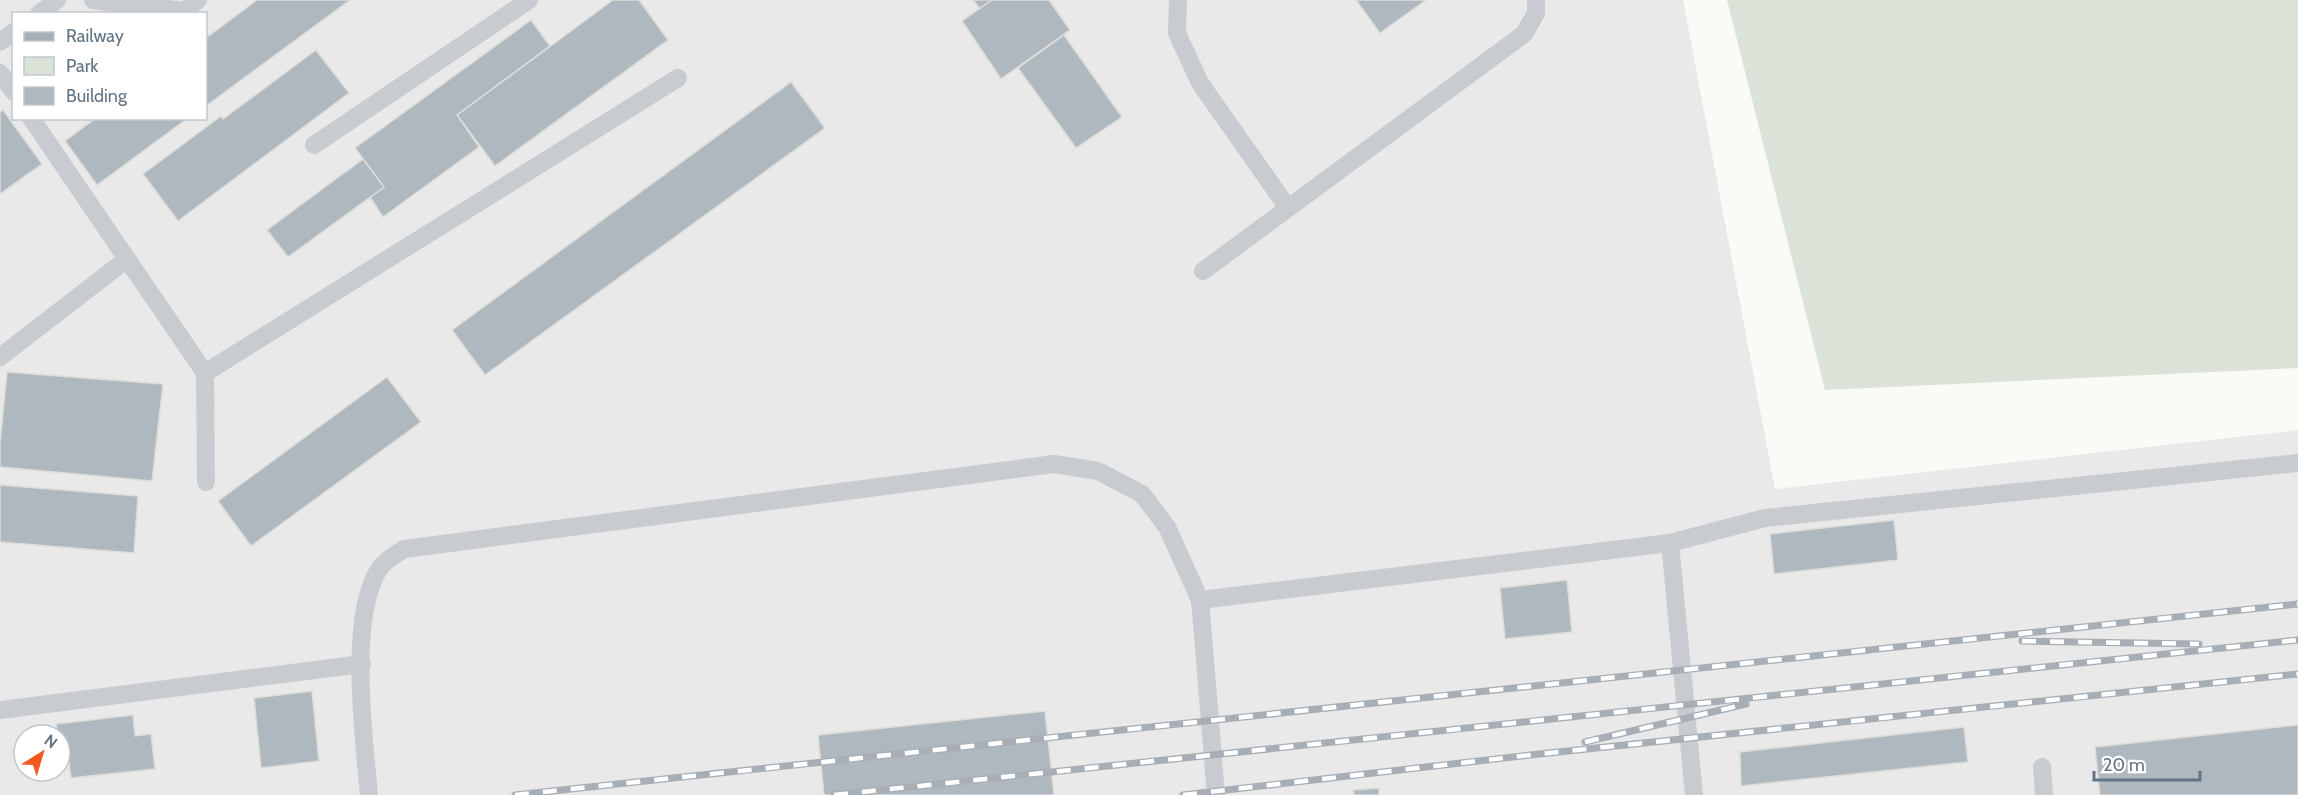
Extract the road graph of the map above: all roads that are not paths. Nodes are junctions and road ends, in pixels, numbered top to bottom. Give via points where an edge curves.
1 (57, 0) edge
2 (93, 0) edge
3 (198, 0) edge
4 (529, 0) edge
5 (1178, 0) edge
6 (1536, 0) edge
7 (42, 12) edge
8 (0, 73) edge
9 (678, 78) dead end
10 (12, 89) edge
11 (32, 120) edge
12 (314, 145) dead end
13 (1288, 208) junction
14 (127, 259) junction
15 (1203, 271) dead end
16 (0, 357) edge
17 (205, 374) junction
18 (2298, 463) edge
19 (206, 482) dead end
20 (1670, 543) junction
21 (1200, 600) junction
22 (362, 664) junction
23 (0, 710) edge
24 (2042, 767) dead end
25 (369, 795) edge
26 (1216, 795) edge
27 (1694, 795) edge
28 (2044, 795) edge

1 - 7 lane
2 - 3 lane via 184,11
4 - 12 lane
5 - 13 lane via 1177,33 1200,83
6 - 13 lane via 1536,14 1524,34
8 - 10 lane
9 - 17 lane
11 - 14 lane
13 - 15 lane
14 - 16 lane
14 - 17 lane
17 - 19 lane
18 - 20 lane via 1765,518
20 - 21 lane
20 - 27 lane
21 - 22 lane via 1167,527 1142,494 1098,471 1054,464 404,549 379,568 363,609
21 - 26 lane
22 - 23 lane
22 - 25 lane
24 - 28 lane

